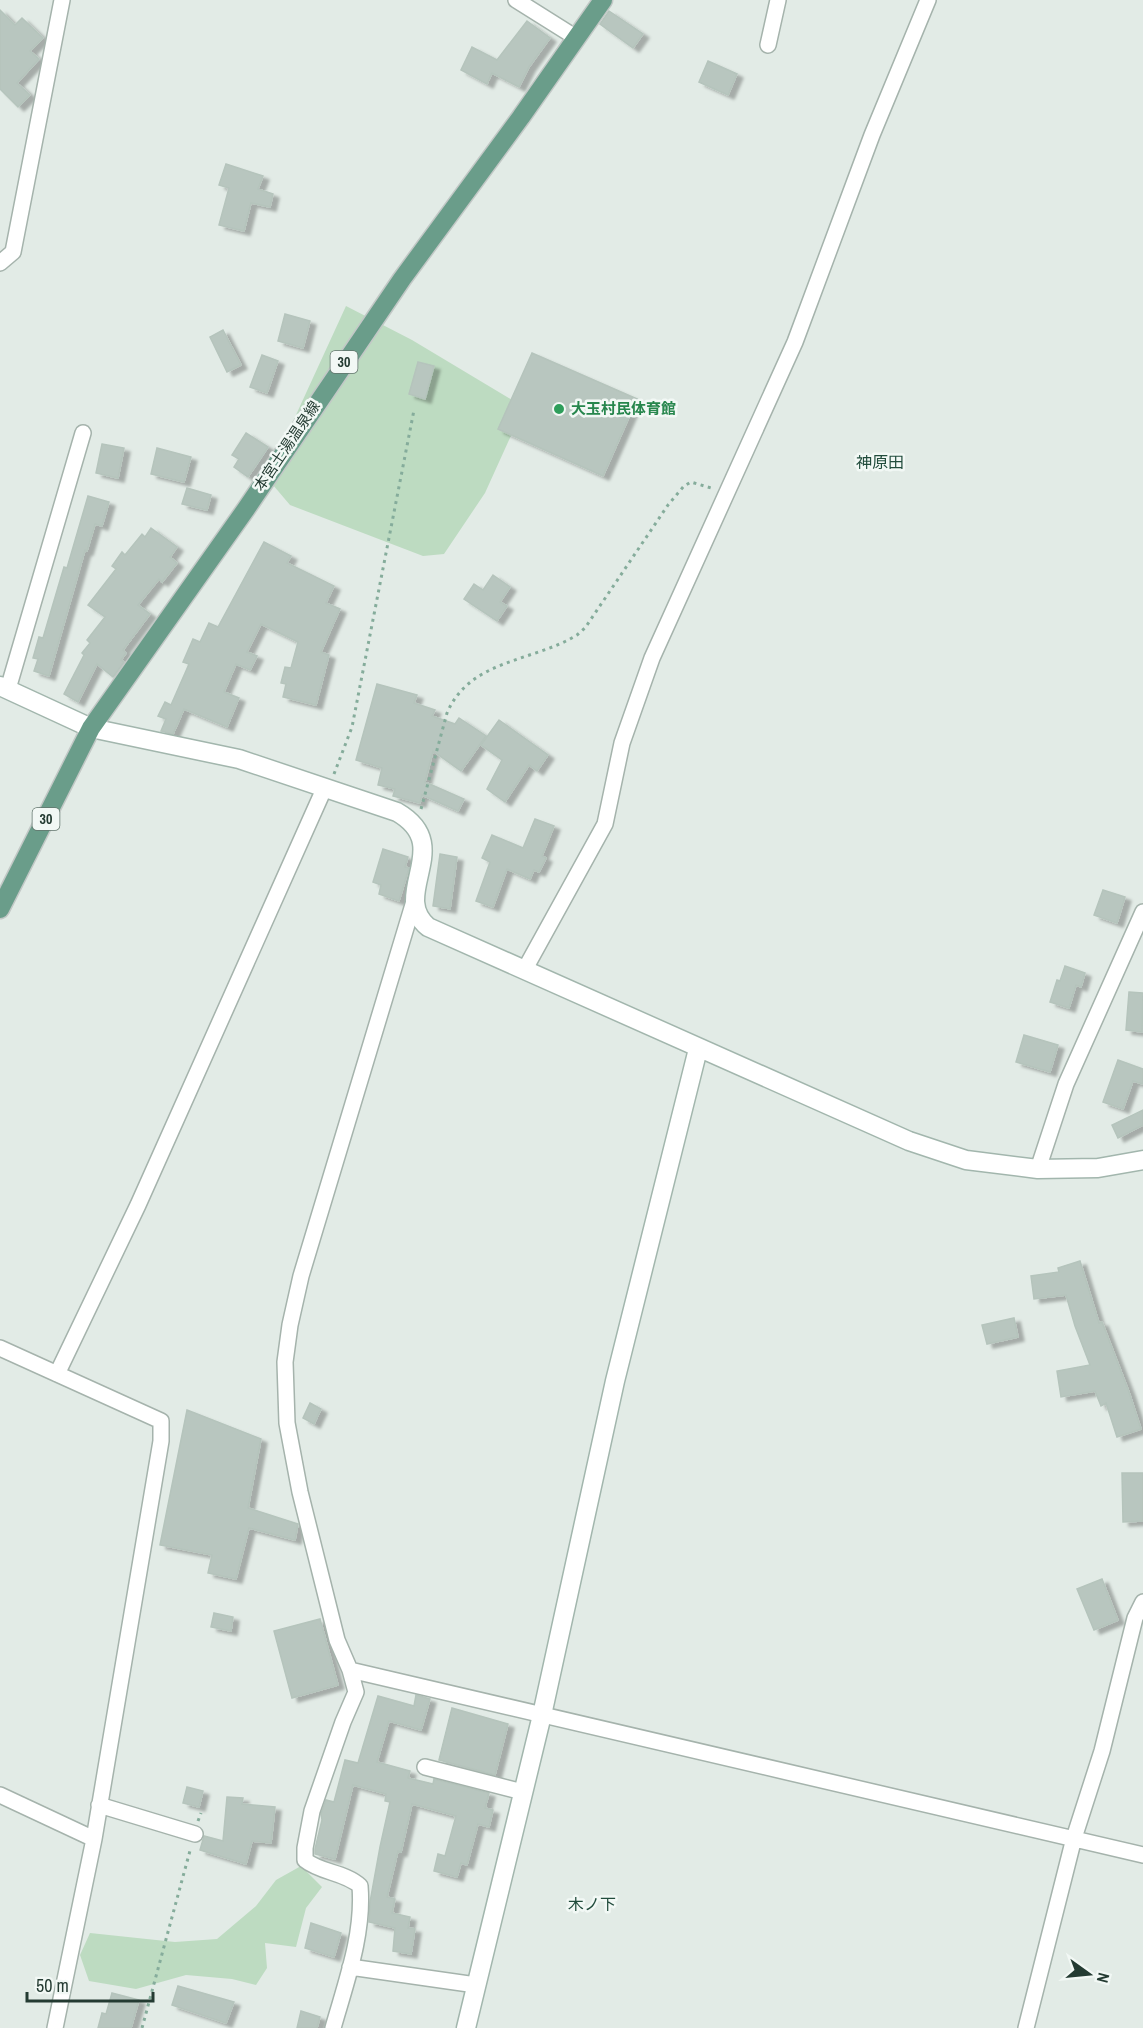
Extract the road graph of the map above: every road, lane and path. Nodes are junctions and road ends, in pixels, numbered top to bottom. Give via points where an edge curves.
1 (62, 0) edge
2 (516, 0) edge
3 (603, 0) edge
4 (778, 0) edge
5 (928, 0) edge
6 (575, 37) junction
7 (768, 45) dead end
8 (0, 263) edge
9 (414, 410) dead end
10 (83, 433) dead end
11 (727, 494) junction
12 (4, 687) edge
13 (91, 728) junction
14 (328, 785) junction
15 (416, 826) junction
16 (415, 897) junction
17 (0, 909) edge
18 (1143, 912) edge
19 (525, 969) junction
20 (698, 1049) junction
21 (1143, 1160) edge
22 (1038, 1169) junction
23 (0, 1348) edge
24 (57, 1374) junction
25 (1143, 1602) edge
26 (350, 1670) junction
27 (542, 1715) junction
28 (424, 1767) dead end
29 (523, 1792) junction
30 (0, 1796) edge
31 (99, 1805) junction
32 (201, 1813) dead end
33 (195, 1834) junction
34 (1074, 1838) junction
35 (94, 1839) junction
36 (1143, 1855) edge
37 (350, 1967) junction
38 (476, 1985) junction
39 (55, 2028) edge
40 (142, 2028) edge
41 (333, 2028) edge
42 (466, 2028) edge
43 (1026, 2028) edge

1 - 8 street via 13,252
2 - 6 street
3 - 6 main road, 本宮土湯温泉線 / 30
4 - 7 street
5 - 11 street via 872,135 795,342
6 - 13 main road, 本宮土湯温泉線 / 30
9 - 14 path via 352,727
10 - 12 street
11 - 15 path via 687,483 583,630 566,641 486,671 468,682 447,713
11 - 19 street via 652,658 622,743 605,824
12 - 13 street
13 - 14 street via 239,759
13 - 17 main road, 本宮土湯温泉線 / 30
14 - 15 street via 397,812
14 - 24 street
15 - 16 street via 423,844
16 - 19 street via 417,915 428,927
16 - 26 street via 301,1276 285,1362 287,1423 300,1492 337,1640
18 - 22 street via 1066,1084
19 - 20 street
20 - 22 street via 909,1141 966,1160
20 - 27 street via 615,1381
21 - 22 street via 1098,1168
23 - 24 street
24 - 31 street via 161,1421
25 - 34 street via 1135,1618 1102,1751
26 - 27 street
26 - 37 street via 357,1692 312,1811 305,1860 352,1878 360,1886 359,1924
27 - 29 street
27 - 34 street
28 - 29 street
29 - 38 street
30 - 35 street
31 - 33 street
31 - 35 street
32 - 33 path
33 - 40 path
34 - 36 street
34 - 43 street
35 - 39 street
37 - 38 street
37 - 41 street
38 - 42 street

